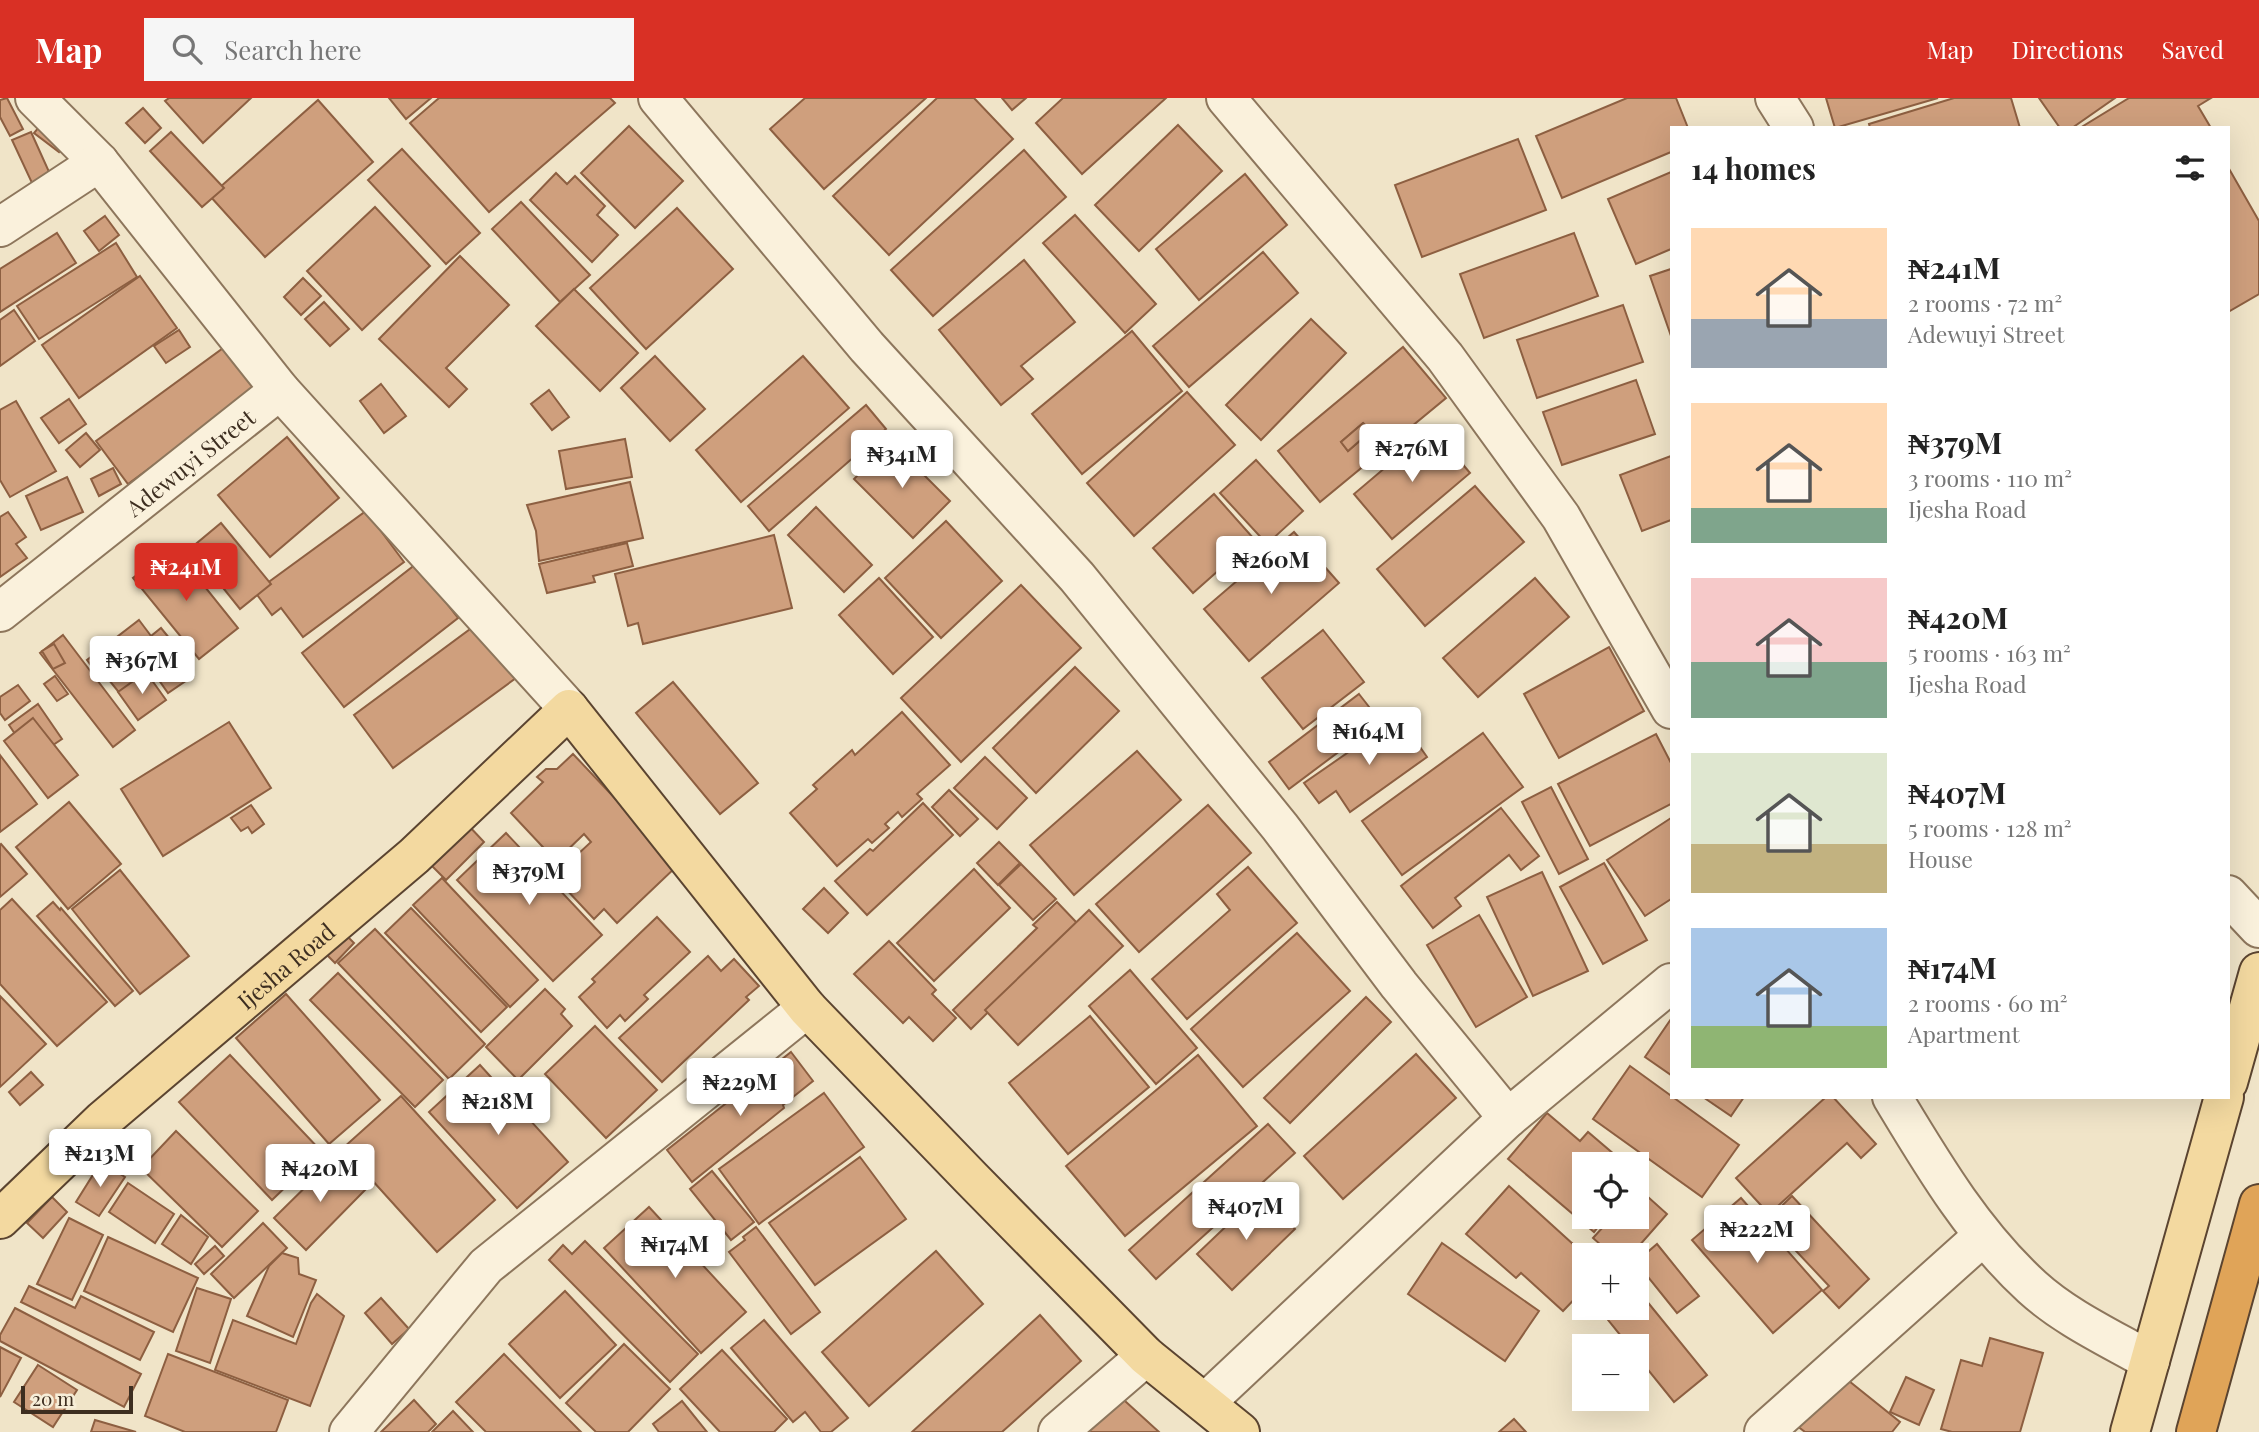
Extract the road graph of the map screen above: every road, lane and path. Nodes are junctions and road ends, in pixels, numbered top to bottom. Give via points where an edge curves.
1 (35, 98) edge
2 (658, 98) edge
3 (1226, 98) edge
4 (1775, 98) edge
5 (1793, 126) edge
6 (99, 162) junction
7 (0, 228) edge
8 (280, 390) junction
9 (0, 612) edge
10 (1670, 707) edge
11 (569, 709) junction
12 (2230, 897) edge
13 (2259, 928) edge
14 (2259, 972) edge
15 (1670, 984) edge
16 (807, 1008) junction
17 (2230, 1075) edge
18 (1893, 1099) edge
19 (2223, 1099) edge
20 (1508, 1118) junction
21 (2259, 1204) edge
22 (0, 1219) edge
23 (1983, 1236) junction
24 (1146, 1356) junction
25 (2150, 1361) junction
26 (1205, 1403) junction
27 (349, 1432) edge
28 (1058, 1432) edge
29 (1240, 1432) edge
30 (1765, 1432) edge
31 (2130, 1432) edge
32 (2196, 1432) edge

1 - 6 street
2 - 20 street via 867,347 1077,577
3 - 10 street via 1453,368 1561,517
4 - 5 street
6 - 7 street
6 - 8 street
8 - 9 street, Adewuyi Street
8 - 11 street
11 - 16 main road
11 - 22 main road, Ijesha Road via 414,856 103,1120
12 - 13 street
14 - 17 main road
15 - 20 street
16 - 24 main road
16 - 27 street via 486,1266
18 - 23 street via 1953,1197
19 - 25 main road
20 - 26 street
21 - 32 highway
23 - 25 street via 2033,1287 2070,1315
23 - 30 street
24 - 26 main road
24 - 28 street
25 - 31 main road
26 - 29 main road

